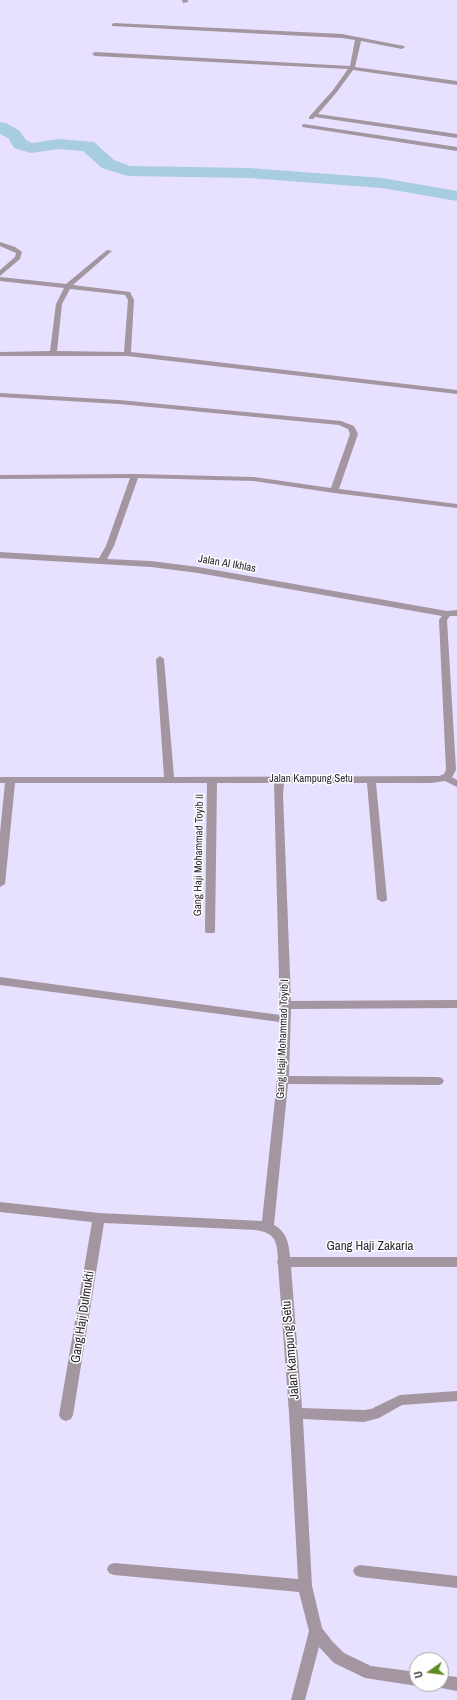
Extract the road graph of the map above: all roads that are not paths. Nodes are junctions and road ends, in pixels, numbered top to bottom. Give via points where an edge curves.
1 (114, 25) dead end
2 (358, 40) junction
3 (402, 46) dead end
4 (95, 54) dead end
5 (352, 68) junction
6 (457, 83) edge
7 (314, 114) junction
8 (457, 136) edge
9 (457, 149) edge
10 (0, 244) edge
11 (109, 251) dead end
12 (0, 274) edge
13 (0, 279) edge
14 (68, 286) junction
15 (52, 353) junction
16 (0, 354) edge
17 (127, 354) junction
18 (457, 392) edge
19 (0, 395) edge
20 (135, 476) junction
21 (0, 477) edge
22 (334, 491) junction
23 (457, 506) edge
24 (0, 555) edge
25 (102, 561) junction
26 (457, 613) edge
27 (447, 614) junction
28 (160, 659) dead end
29 (445, 777) junction
30 (168, 779) junction
31 (371, 779) junction
32 (5, 780) edge
33 (212, 780) junction
34 (279, 780) junction
35 (457, 784) edge
36 (0, 884) edge
37 (382, 898) dead end
38 (210, 931) dead end
39 (0, 981) edge
40 (457, 1004) edge
41 (286, 1005) junction
42 (284, 1019) junction
43 (283, 1080) junction
44 (438, 1081) dead end
45 (0, 1207) edge
46 (99, 1218) junction
47 (268, 1226) junction
48 (283, 1262) junction
49 (457, 1262) edge
50 (457, 1396) edge
51 (296, 1414) junction
52 (66, 1415) dead end
53 (114, 1569) dead end
54 (360, 1571) dead end
55 (457, 1582) edge
56 (305, 1586) junction
57 (316, 1631) junction
58 (409, 1678) edge
59 (298, 1700) edge

1 - 2 street via 342,36
2 - 3 street
2 - 5 street
4 - 5 street
5 - 6 street
5 - 7 street
7 - 8 street
7 - 9 street via 304,126
10 - 12 street via 19,252 18,258
11 - 14 street
13 - 14 street
14 - 15 street via 60,304
14 - 17 street via 128,293 131,300
15 - 16 street
15 - 17 street
17 - 18 street
19 - 22 street via 119,402 341,423 351,428 354,434
20 - 21 street
20 - 22 street via 254,479
20 - 25 street via 110,546
22 - 23 street
24 - 25 street, Jalan Al Ikhlas
25 - 27 street, Jalan Al Ikhlas via 198,570
26 - 27 street
27 - 29 street via 443,620 451,770
28 - 30 street
29 - 31 street, Jalan Kampung Setu via 428,780
29 - 35 street
30 - 32 street, Jalan Kampung Setu
30 - 33 street, Jalan Kampung Setu
31 - 34 street, Jalan Kampung Setu
31 - 37 street
32 - 36 street
33 - 34 street, Jalan Kampung Setu
33 - 38 street, Gang Haji Mohammad Toyib II
34 - 41 street, Gang Haji Mohammad Toyib I
39 - 42 street
40 - 41 street
41 - 42 street, Gang Haji Mohammad Toyib I
42 - 43 street, Gang Haji Mohammad Toyib I
43 - 44 street
43 - 47 street, Gang Haji Mohammad Toyib I
45 - 46 street
46 - 47 street
46 - 52 street, Gang Haji Dulmukti
47 - 48 street, Jalan Kampung Setu via 276,1231 283,1244
48 - 49 street, Gang Haji Zakaria
48 - 51 street, Jalan Kampung Setu
50 - 51 street via 405,1399 364,1416
51 - 56 street, Jalan Kampung Setu
53 - 56 street
54 - 55 street
56 - 57 street, Jalan Kampung Setu
57 - 58 street, Jalan Kampung Setu via 339,1658 370,1673
57 - 59 street

